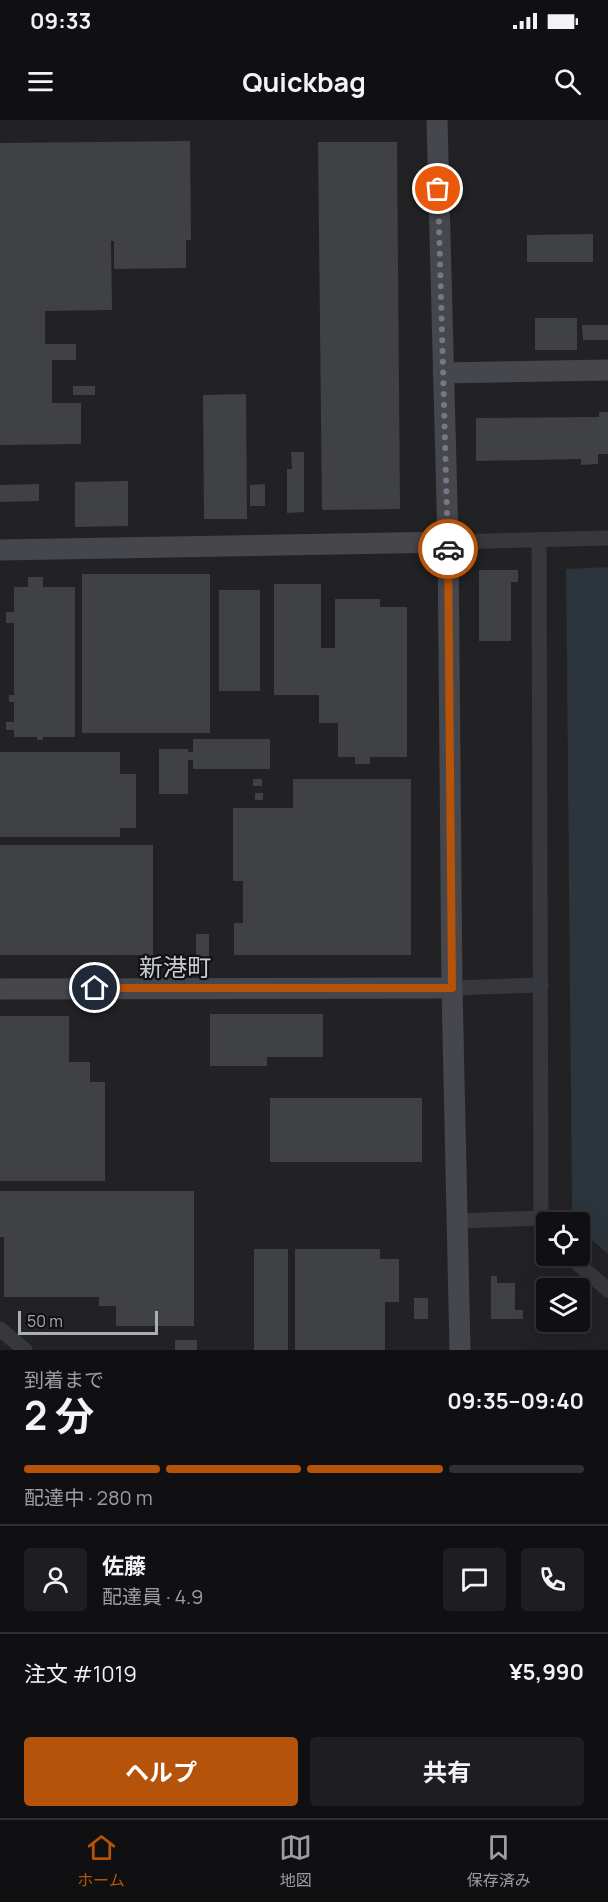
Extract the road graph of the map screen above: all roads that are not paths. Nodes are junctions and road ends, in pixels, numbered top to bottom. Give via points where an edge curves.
1 (437, 120) edge
2 (608, 370) edge
3 (443, 373) junction
4 (608, 538) edge
5 (539, 540) junction
6 (448, 542) junction
7 (0, 550) edge
8 (541, 985) junction
9 (452, 988) junction
10 (0, 989) edge
11 (542, 1212) edge
12 (536, 1218) edge
13 (458, 1221) junction
14 (580, 1266) edge
15 (608, 1290) edge
16 (0, 1329) edge
17 (24, 1350) edge
18 (460, 1350) edge

1 - 3 street
2 - 3 street
3 - 6 street
4 - 5 street
5 - 6 street
5 - 8 street
6 - 7 street
6 - 9 street
8 - 9 street
8 - 11 street
9 - 10 street
9 - 13 street
12 - 13 street
13 - 18 street
14 - 15 street
16 - 17 street

